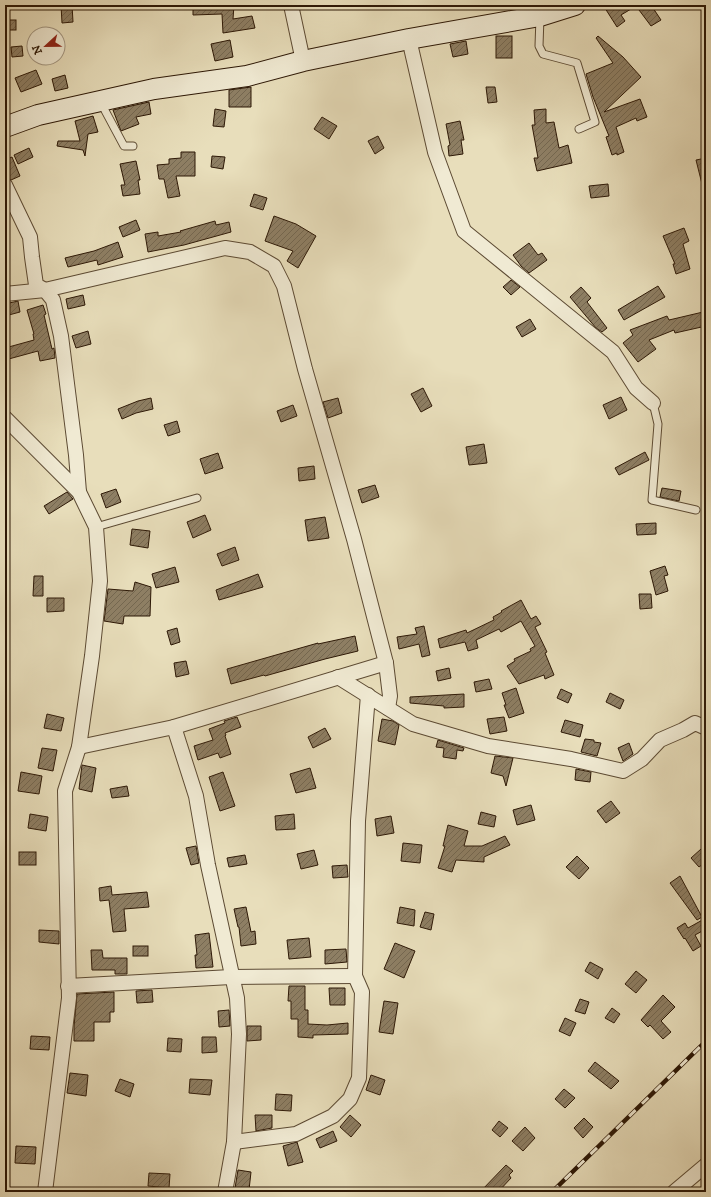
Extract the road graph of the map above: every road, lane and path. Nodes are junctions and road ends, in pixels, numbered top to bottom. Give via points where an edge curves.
1 (291, 5) edge
2 (575, 5) edge
3 (540, 16) junction
4 (409, 39) junction
5 (303, 61) junction
6 (100, 101) junction
7 (5, 127) edge
8 (579, 129) dead end
9 (132, 146) dead end
10 (5, 185) edge
11 (45, 290) junction
12 (5, 294) edge
13 (654, 403) joint
14 (5, 418) edge
15 (79, 492) junction
16 (197, 498) dead end
17 (696, 510) dead end
18 (96, 527) junction
19 (386, 663) junction
20 (338, 677) junction
21 (368, 695) junction
22 (388, 708) junction
23 (174, 727) junction
24 (706, 728) edge
25 (80, 747) junction
26 (355, 976) junction
27 (231, 977) junction
28 (68, 986) junction
29 (234, 1142) junction
30 (706, 1166) edge
31 (45, 1192) edge
32 (225, 1192) edge
33 (674, 1192) edge

1 - 5 street
2 - 3 main road
3 - 4 main road
3 - 8 lane via 542,54 577,63 595,122
4 - 5 main road
4 - 13 street via 435,152 464,231 613,352 636,388
5 - 6 main road via 247,76 154,89
6 - 7 main road via 38,115
6 - 9 lane via 124,146
10 - 11 street via 30,237 36,284
11 - 12 street
11 - 15 street via 52,300 61,336
11 - 19 street via 225,248 250,252 274,266 284,286
13 - 17 lane via 658,424 652,500
14 - 15 street
15 - 18 street
16 - 18 lane
18 - 25 street via 100,581
19 - 20 street
19 - 22 street via 390,696
20 - 21 street
20 - 23 street
21 - 22 street
21 - 26 street via 358,821
22 - 24 street via 413,724 488,746 571,759 623,771 642,759 660,740 695,723
23 - 25 street
23 - 27 street via 196,796
25 - 28 street via 65,791
26 - 27 street
26 - 29 street via 362,992 359,1078 350,1099 333,1116 296,1134
27 - 28 street
27 - 29 street via 237,998 239,1034
28 - 31 street via 69,998
29 - 32 street
30 - 33 street

